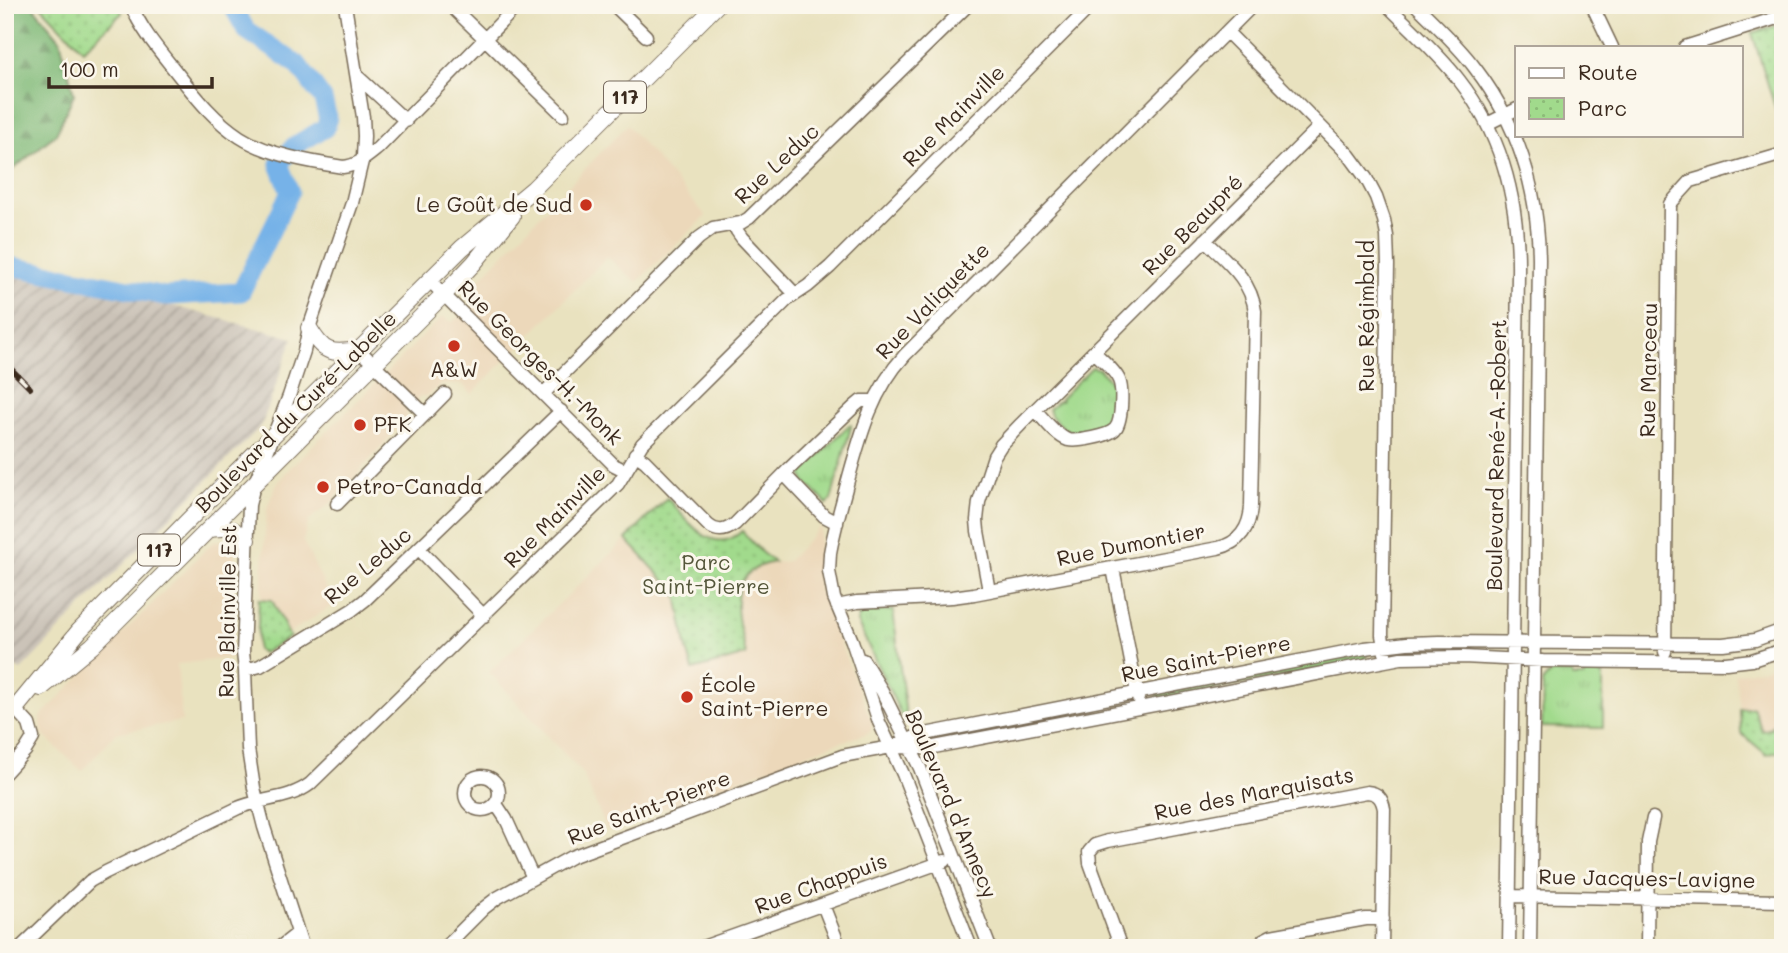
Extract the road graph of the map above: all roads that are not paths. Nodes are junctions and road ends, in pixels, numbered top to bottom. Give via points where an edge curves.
1 (131, 5) edge
2 (345, 5) edge
3 (450, 5) edge
4 (519, 5) edge
5 (614, 5) edge
6 (717, 5) edge
7 (968, 5) edge
8 (1092, 5) edge
9 (1253, 5) edge
10 (1387, 5) edge
11 (1416, 5) edge
12 (1592, 5) edge
13 (1783, 16) edge
14 (1227, 32) junction
15 (646, 36) dead end
16 (485, 39) junction
17 (1612, 46) edge
18 (1688, 46) edge
19 (357, 76) junction
20 (1511, 112) edge
21 (563, 115) dead end
22 (406, 121) junction
23 (1487, 124) junction
24 (1320, 126) junction
25 (1518, 136) edge
26 (1783, 154) edge
27 (362, 160) junction
28 (533, 189) junction
29 (734, 224) junction
30 (1205, 240) junction
31 (429, 280) junction
32 (443, 294) junction
33 (795, 294) junction
34 (309, 328) junction
35 (359, 351) junction
36 (1094, 352) junction
37 (374, 365) junction
38 (544, 393) junction
39 (445, 394) dead end
40 (873, 401) junction
41 (1035, 410) junction
42 (561, 411) junction
43 (425, 414) junction
44 (276, 433) junction
45 (290, 448) junction
46 (635, 454) junction
47 (239, 469) junction
48 (626, 471) junction
49 (784, 474) junction
50 (254, 485) junction
51 (337, 504) dead end
52 (837, 523) junction
53 (209, 529) junction
54 (247, 540) junction
55 (419, 549) junction
56 (1113, 568) junction
57 (989, 591) junction
58 (837, 606) junction
59 (484, 616) junction
60 (1783, 630) edge
61 (852, 641) junction
62 (1533, 642) junction
63 (1514, 643) junction
64 (1665, 644) junction
65 (1383, 646) junction
66 (1783, 650) edge
67 (1513, 658) junction
68 (1386, 660) junction
69 (1533, 660) junction
70 (1664, 663) junction
71 (245, 670) junction
72 (1137, 692) junction
73 (1140, 708) junction
74 (10, 714) edge
75 (908, 744) junction
76 (891, 747) junction
77 (5, 774) edge
78 (257, 801) junction
79 (496, 804) dead end
80 (1653, 818) dead end
81 (955, 857) junction
82 (938, 863) junction
83 (533, 878) junction
84 (1510, 896) junction
85 (1530, 896) junction
86 (1647, 898) junction
87 (1783, 901) edge
88 (822, 905) junction
89 (1383, 919) junction
90 (298, 933) junction
91 (20, 948) edge
92 (279, 948) edge
93 (303, 948) edge
94 (443, 948) edge
95 (701, 948) edge
96 (840, 948) edge
97 (971, 948) edge
98 (989, 948) edge
99 (1121, 948) edge
100 (1259, 948) edge
101 (1382, 948) edge
102 (1509, 948) edge
103 (1530, 948) edge
104 (1647, 948) edge

1 - 27 street via 146,33 207,108 241,138 277,153 344,167
2 - 19 street, Rue Blainville Est
3 - 16 street
4 - 16 street
5 - 15 street
6 - 28 main road, Boulevard du Curé-Labelle / 117
7 - 29 street, Rue Leduc via 749,218
8 - 33 street, Rue Mainville via 830,267
9 - 14 street, Rue Valiquette
10 - 23 street, Boulevard René-A.-Robert via 1468,91
11 - 20 street, Boulevard René-A.-Robert
12 - 17 street
13 - 18 street
14 - 24 street, Rue Régimbald
14 - 40 street, Rue Valiquette via 905,355
16 - 21 street
16 - 22 street
19 - 22 street
19 - 27 street, Rue Blainville Est
20 - 23 street
22 - 27 street
23 - 63 street, Boulevard René-A.-Robert via 1506,171 1518,239
24 - 30 street, Rue Beaupré
24 - 65 street, Rue Régimbald via 1366,178 1387,236
25 - 62 street, Boulevard René-A.-Robert via 1538,236
26 - 64 street, Rue Marceau via 1691,181 1670,204
27 - 34 street, Rue Blainville Est
28 - 31 main road, Boulevard du Curé-Labelle / 117
28 - 32 main road, Boulevard du Curé-Labelle / 117
29 - 33 street
29 - 38 street, Rue Leduc via 713,228 699,238
30 - 36 street, Rue Beaupré
30 - 56 street, Rue Dumontier via 1243,278 1255,307 1250,518 1242,534 1224,547
31 - 32 street, Rue Georges-H.-Monk
31 - 35 main road, Boulevard du Curé-Labelle / 117
32 - 37 main road, Boulevard du Curé-Labelle / 117
32 - 38 street, Rue Georges-H.-Monk
33 - 46 street, Rue Mainville
34 - 35 main road via 328,351
34 - 44 street, Rue Blainville Est
35 - 37 street
35 - 44 main road, Boulevard du Curé-Labelle / 117
36 - 41 street, Rue Beaupré
36 - 41 street via 1121,384 1121,411 1114,430 1070,440
37 - 43 street
37 - 45 main road, Boulevard du Curé-Labelle / 117
38 - 42 street, Rue Georges-H.-Monk
39 - 43 street
40 - 49 street via 861,401
40 - 52 street, Boulevard d'Annecy
41 - 57 street, Rue Beaupré via 993,456 979,502 977,526
42 - 48 street, Rue Georges-H.-Monk
42 - 55 street, Rue Leduc
43 - 51 street
44 - 45 street
44 - 47 main road, Boulevard du Curé-Labelle / 117
44 - 50 street, Rue Blainville Est
45 - 50 main road, Boulevard du Curé-Labelle / 117
46 - 48 street, Rue Mainville
46 - 49 street via 708,526 719,531 735,524
47 - 50 street
47 - 74 main road, Boulevard du Curé-Labelle / 117 via 79,631
48 - 59 street, Rue Mainville
49 - 52 street via 824,516
50 - 53 main road, Boulevard du Curé-Labelle / 117
50 - 54 street, Rue Blainville Est
52 - 58 street, Boulevard d'Annecy via 828,565
53 - 54 main road via 232,528
53 - 74 main road, Boulevard du Curé-Labelle / 117 via 92,646
54 - 71 street, Rue Blainville Est
55 - 59 street
55 - 71 street, Rue Leduc via 352,610 260,666
56 - 57 street, Rue Dumontier
56 - 72 street
57 - 58 street, Rue Dumontier
58 - 61 street, Boulevard d'Annecy
59 - 78 street, Rue Mainville via 310,784 294,793
60 - 64 street, Rue Saint-Pierre via 1734,643
61 - 75 street, Boulevard d'Annecy
61 - 76 street, Boulevard d'Annecy
62 - 63 street, Rue Saint-Pierre
62 - 64 street, Rue Saint-Pierre
62 - 69 street, Boulevard René-A.-Robert
63 - 65 street, Rue Saint-Pierre
63 - 67 street, Boulevard René-A.-Robert
64 - 70 street, Rue Marceau
65 - 68 street, Rue Régimbald
65 - 72 street, Rue Saint-Pierre
66 - 70 street, Rue Saint-Pierre via 1734,663
67 - 68 street, Rue Saint-Pierre
67 - 69 street, Rue Saint-Pierre
67 - 84 street, Boulevard René-A.-Robert
68 - 73 street, Rue Saint-Pierre
69 - 70 street, Rue Saint-Pierre
69 - 85 street, Boulevard René-A.-Robert
71 - 78 street, Rue Blainville Est via 248,749
72 - 73 street
72 - 75 street, Rue Saint-Pierre via 920,735
73 - 75 street, Rue Saint-Pierre via 929,748
74 - 77 street via 29,724 33,738
75 - 76 street, Rue Saint-Pierre
75 - 81 street, Boulevard d'Annecy
76 - 82 street, Boulevard d'Annecy
76 - 83 street, Rue Saint-Pierre via 845,755 580,854
78 - 90 street, Rue Blainville Est
78 - 91 street, Rue Mainville via 90,881
79 - 83 street
80 - 86 street
81 - 82 street, Rue Chappuis
81 - 98 street, Boulevard d'Annecy
82 - 88 street, Rue Chappuis
82 - 97 street, Boulevard d'Annecy
83 - 94 street, Rue Saint-Pierre via 489,904
84 - 85 street, Rue Jacques-Lavigne
84 - 102 street, Boulevard René-A.-Robert
85 - 86 street, Rue Jacques-Lavigne
85 - 103 street, Boulevard René-A.-Robert
86 - 87 street, Rue Jacques-Lavigne
86 - 104 street
88 - 95 street, Rue Chappuis
88 - 96 street
89 - 99 street, Rue des Marquisats via 1384,809 1378,795 1362,792 1095,845 1089,852 1090,863
89 - 100 street via 1271,936
89 - 101 street, Rue des Marquisats
90 - 92 street
90 - 93 street, Rue Blainville Est

